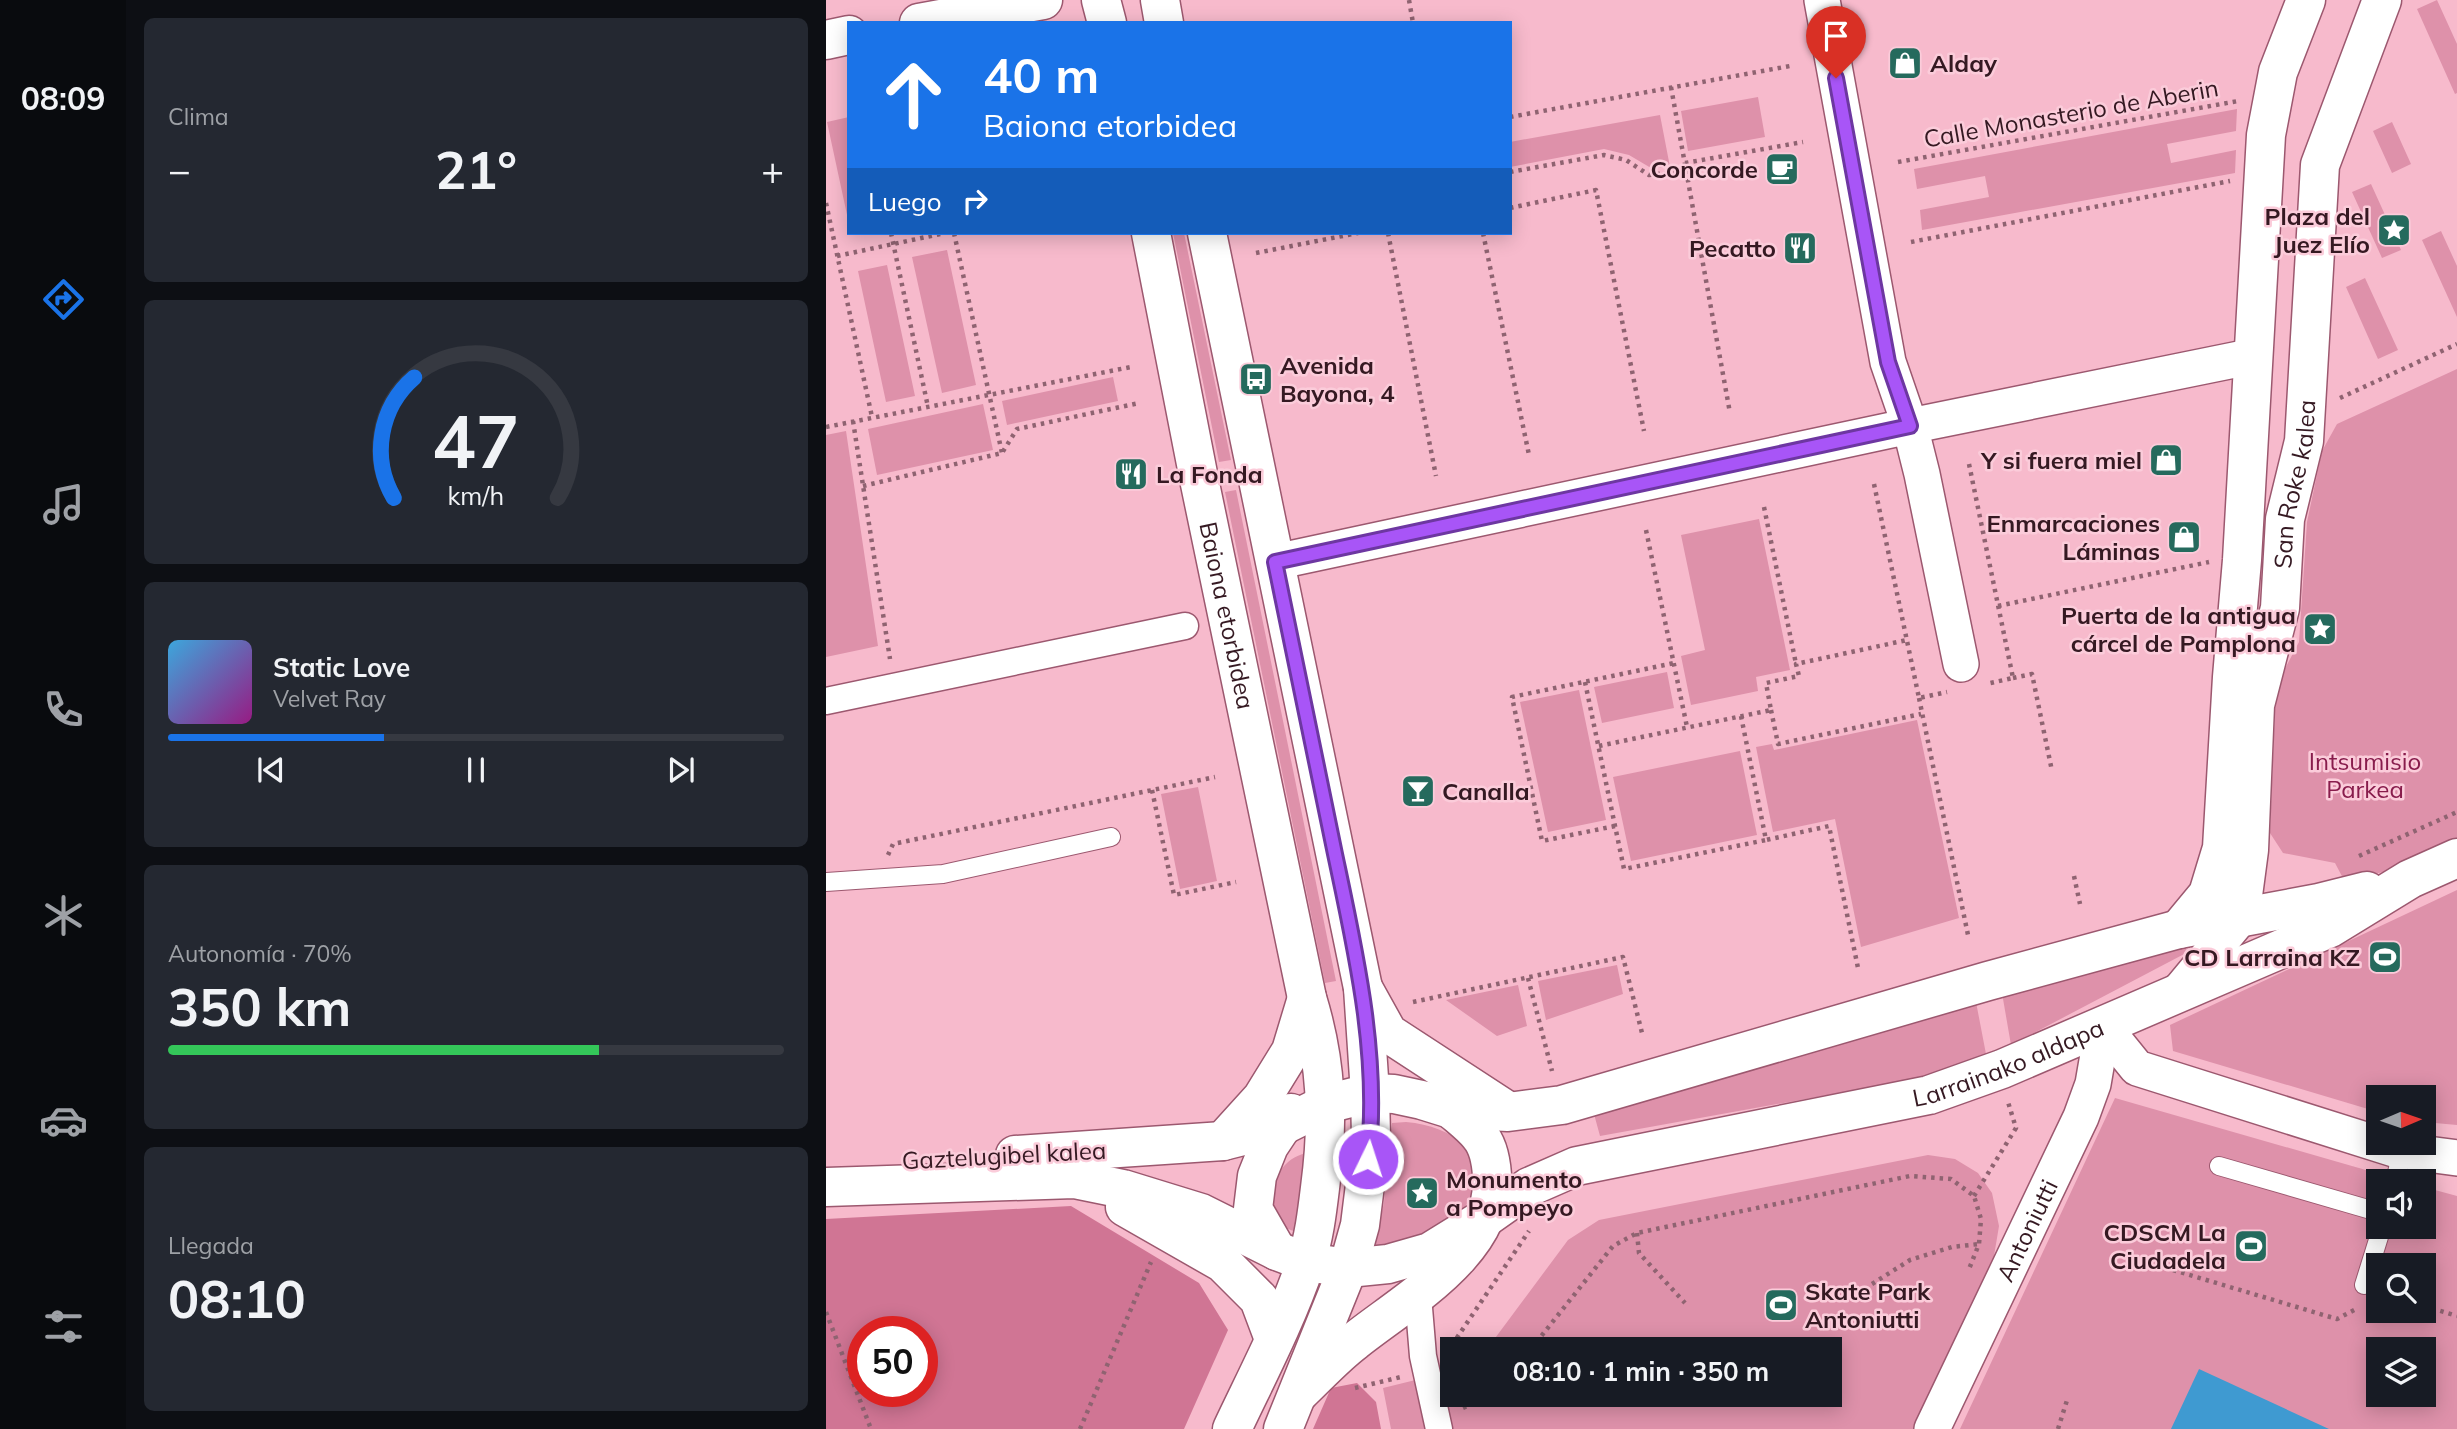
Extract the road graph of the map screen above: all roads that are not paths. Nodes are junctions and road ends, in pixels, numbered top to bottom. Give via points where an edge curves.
1 (1043, 0) edge
2 (1101, 0) edge
3 (1160, 0) edge
4 (1822, 0) edge
5 (2306, 0) edge
6 (2382, 0) edge
7 (930, 21) edge
8 (1106, 21) edge
9 (1164, 21) edge
10 (847, 36) edge
11 (826, 40) edge
12 (1151, 235) edge
13 (1207, 235) edge
14 (2254, 356) junction
15 (1910, 426) junction
16 (1275, 562) junction
17 (1185, 626) dead end
18 (1961, 664) dead end
19 (826, 701) edge
20 (1111, 837) dead end
21 (2457, 858) edge
22 (2410, 879) junction
23 (826, 882) edge
24 (2240, 918) junction
25 (2179, 929) junction
26 (1363, 988) junction
27 (2176, 995) junction
28 (1312, 1015) junction
29 (2103, 1026) junction
30 (1370, 1093) junction
31 (1326, 1104) junction
32 (1451, 1109) junction
33 (1508, 1112) junction
34 (1282, 1126) junction
35 (1223, 1141) junction
36 (2457, 1158) edge
37 (826, 1165) edge
38 (2220, 1166) dead end
39 (2399, 1166) edge
40 (826, 1187) edge
41 (2366, 1209) edge
42 (1168, 1216) junction
43 (1485, 1218) junction
44 (1291, 1256) junction
45 (1348, 1268) junction
46 (1418, 1296) junction
47 (1274, 1339) junction
48 (1300, 1392) junction
49 (1232, 1429) edge
50 (1283, 1429) edge
51 (1439, 1429) edge
52 (1932, 1429) edge

1 - 7 street
2 - 8 street
3 - 9 street
4 - 15 street via 1888,362
5 - 14 street, San Roke kalea via 2278,72 2266,135
6 - 24 street, San Roke kalea via 2320,165 2304,441 2285,519 2280,608 2255,705 2249,850
10 - 11 street
12 - 28 street, Baiona etorbidea
13 - 16 street
14 - 15 street
14 - 25 street, San Roke kalea via 2222,848 2208,894
15 - 16 street
15 - 18 street
16 - 26 street
17 - 19 street
20 - 23 lane via 943,874
21 - 22 street, Larrainako aldapa
22 - 24 street, Larrainako aldapa
22 - 27 street, Larrainako aldapa via 2330,928
24 - 25 street, Larrainako aldapa
24 - 27 street
25 - 33 street, Larrainako aldapa via 1562,1105
26 - 30 street
26 - 33 street via 1388,1033
27 - 29 street, Larrainako aldapa
28 - 31 street, Baiona etorbidea
28 - 34 street via 1303,1097
28 - 35 street via 1262,1098
29 - 39 street via 2137,1068
29 - 43 street, Larrainako aldapa via 1929,1095 1577,1166 1529,1187
29 - 52 street, Antoniutti via 2093,1084 2081,1117
30 - 31 street, Gaztelugibel kalea
30 - 32 street, Gaztelugibel kalea via 1394,1094
30 - 45 street via 1371,1137 1360,1225
31 - 34 street, Gaztelugibel kalea
31 - 44 street, Baiona etorbidea via 1315,1225
32 - 33 street, Larrainako aldapa
32 - 43 street via 1480,1136 1490,1159 1492,1183
34 - 35 street, Gaztelugibel kalea
34 - 44 street via 1256,1176 1252,1209
35 - 37 street, Gaztelugibel kalea
36 - 39 street
38 - 41 lane
40 - 42 street, Gaztelugibel kalea via 1074,1179
42 - 44 street, Larrainako aldapa via 1201,1213
42 - 47 street via 1259,1299
43 - 45 street, Larrainako aldapa via 1430,1252 1388,1264
43 - 46 street via 1456,1260
44 - 45 street, Larrainako aldapa
44 - 47 street, Baiona etorbidea
45 - 48 street
46 - 48 street via 1354,1342
46 - 51 street via 1423,1356
47 - 49 street, Baiona etorbidea
48 - 50 street

